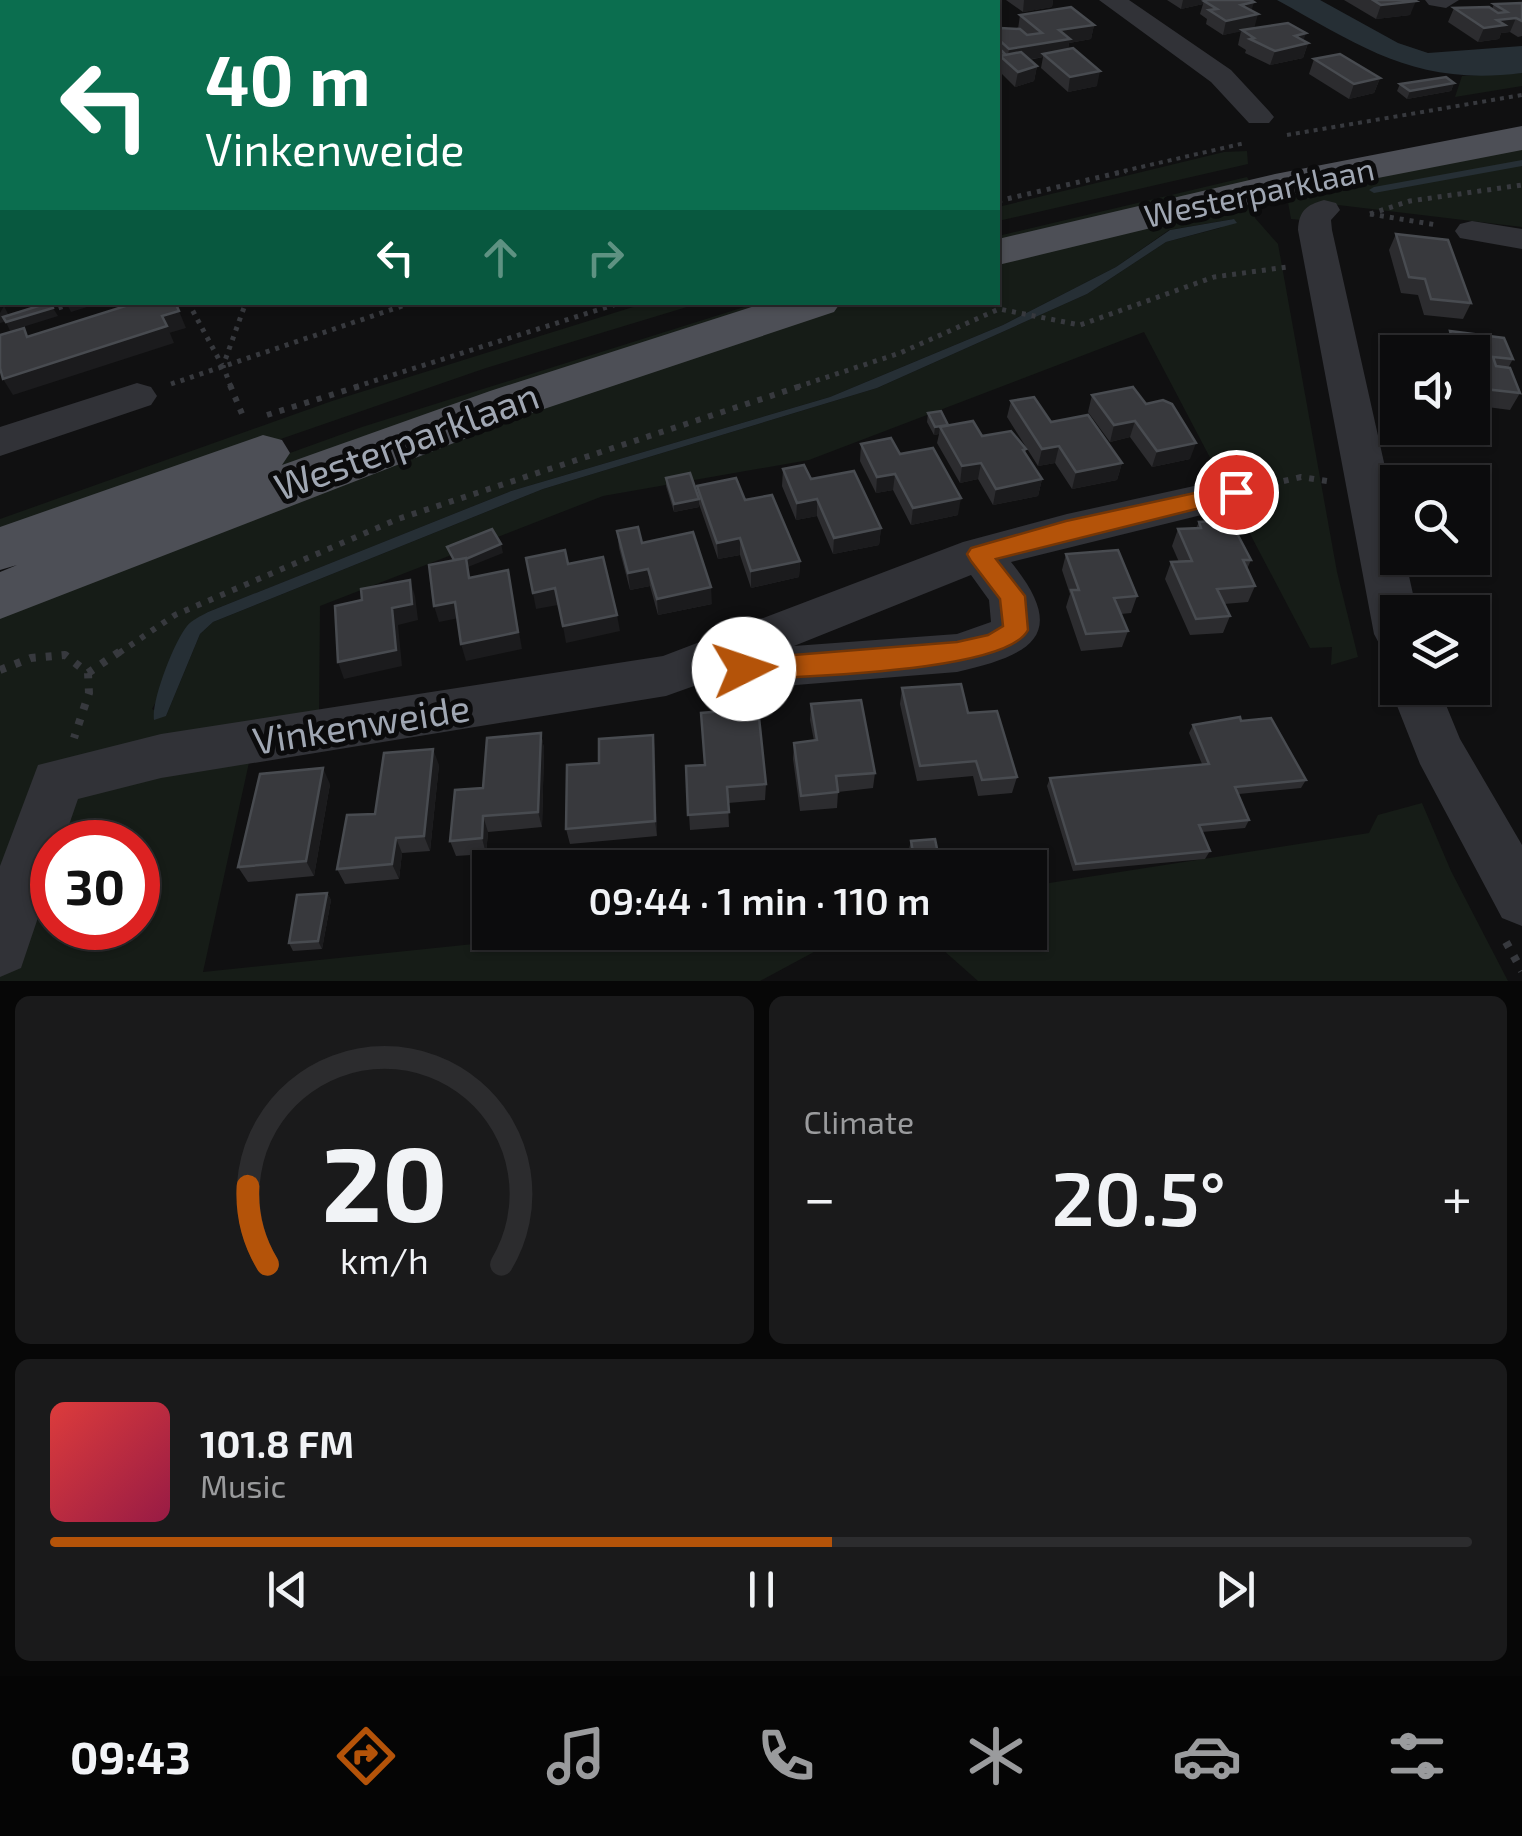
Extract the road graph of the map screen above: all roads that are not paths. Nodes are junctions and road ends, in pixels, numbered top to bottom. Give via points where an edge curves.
1 (1112, 0) edge
2 (1259, 117) dead end
3 (1522, 120) edge
4 (1522, 138) edge
5 (1324, 210) road end
6 (1000, 228) edge
7 (1472, 232) road end
8 (1522, 238) edge
9 (1000, 252) edge
10 (719, 305) edge
11 (809, 305) edge
12 (137, 396) road end
13 (0, 442) edge
14 (1236, 492) road end
15 (0, 548) edge
16 (979, 554) junction
17 (1390, 595) edge
18 (0, 596) edge
19 (666, 676) junction
20 (1422, 705) edge
21 (1522, 899) edge
22 (0, 948) edge

1 - 2 street via 1221,76
3 - 6 main road, Westerparklaan via 1182,184
4 - 9 main road, Westerparklaan via 1275,186
5 - 17 street via 1314,223 1322,271
7 - 8 street
10 - 15 main road, Westerparklaan via 281,446
11 - 18 main road, Westerparklaan via 350,458
12 - 13 street
14 - 16 street, Vinkenweide
16 - 19 street, Vinkenweide
16 - 19 street, Vinkenweide via 1012,596 1016,630 995,644
19 - 22 street, Vinkenweide via 198,749 57,780
20 - 21 street

